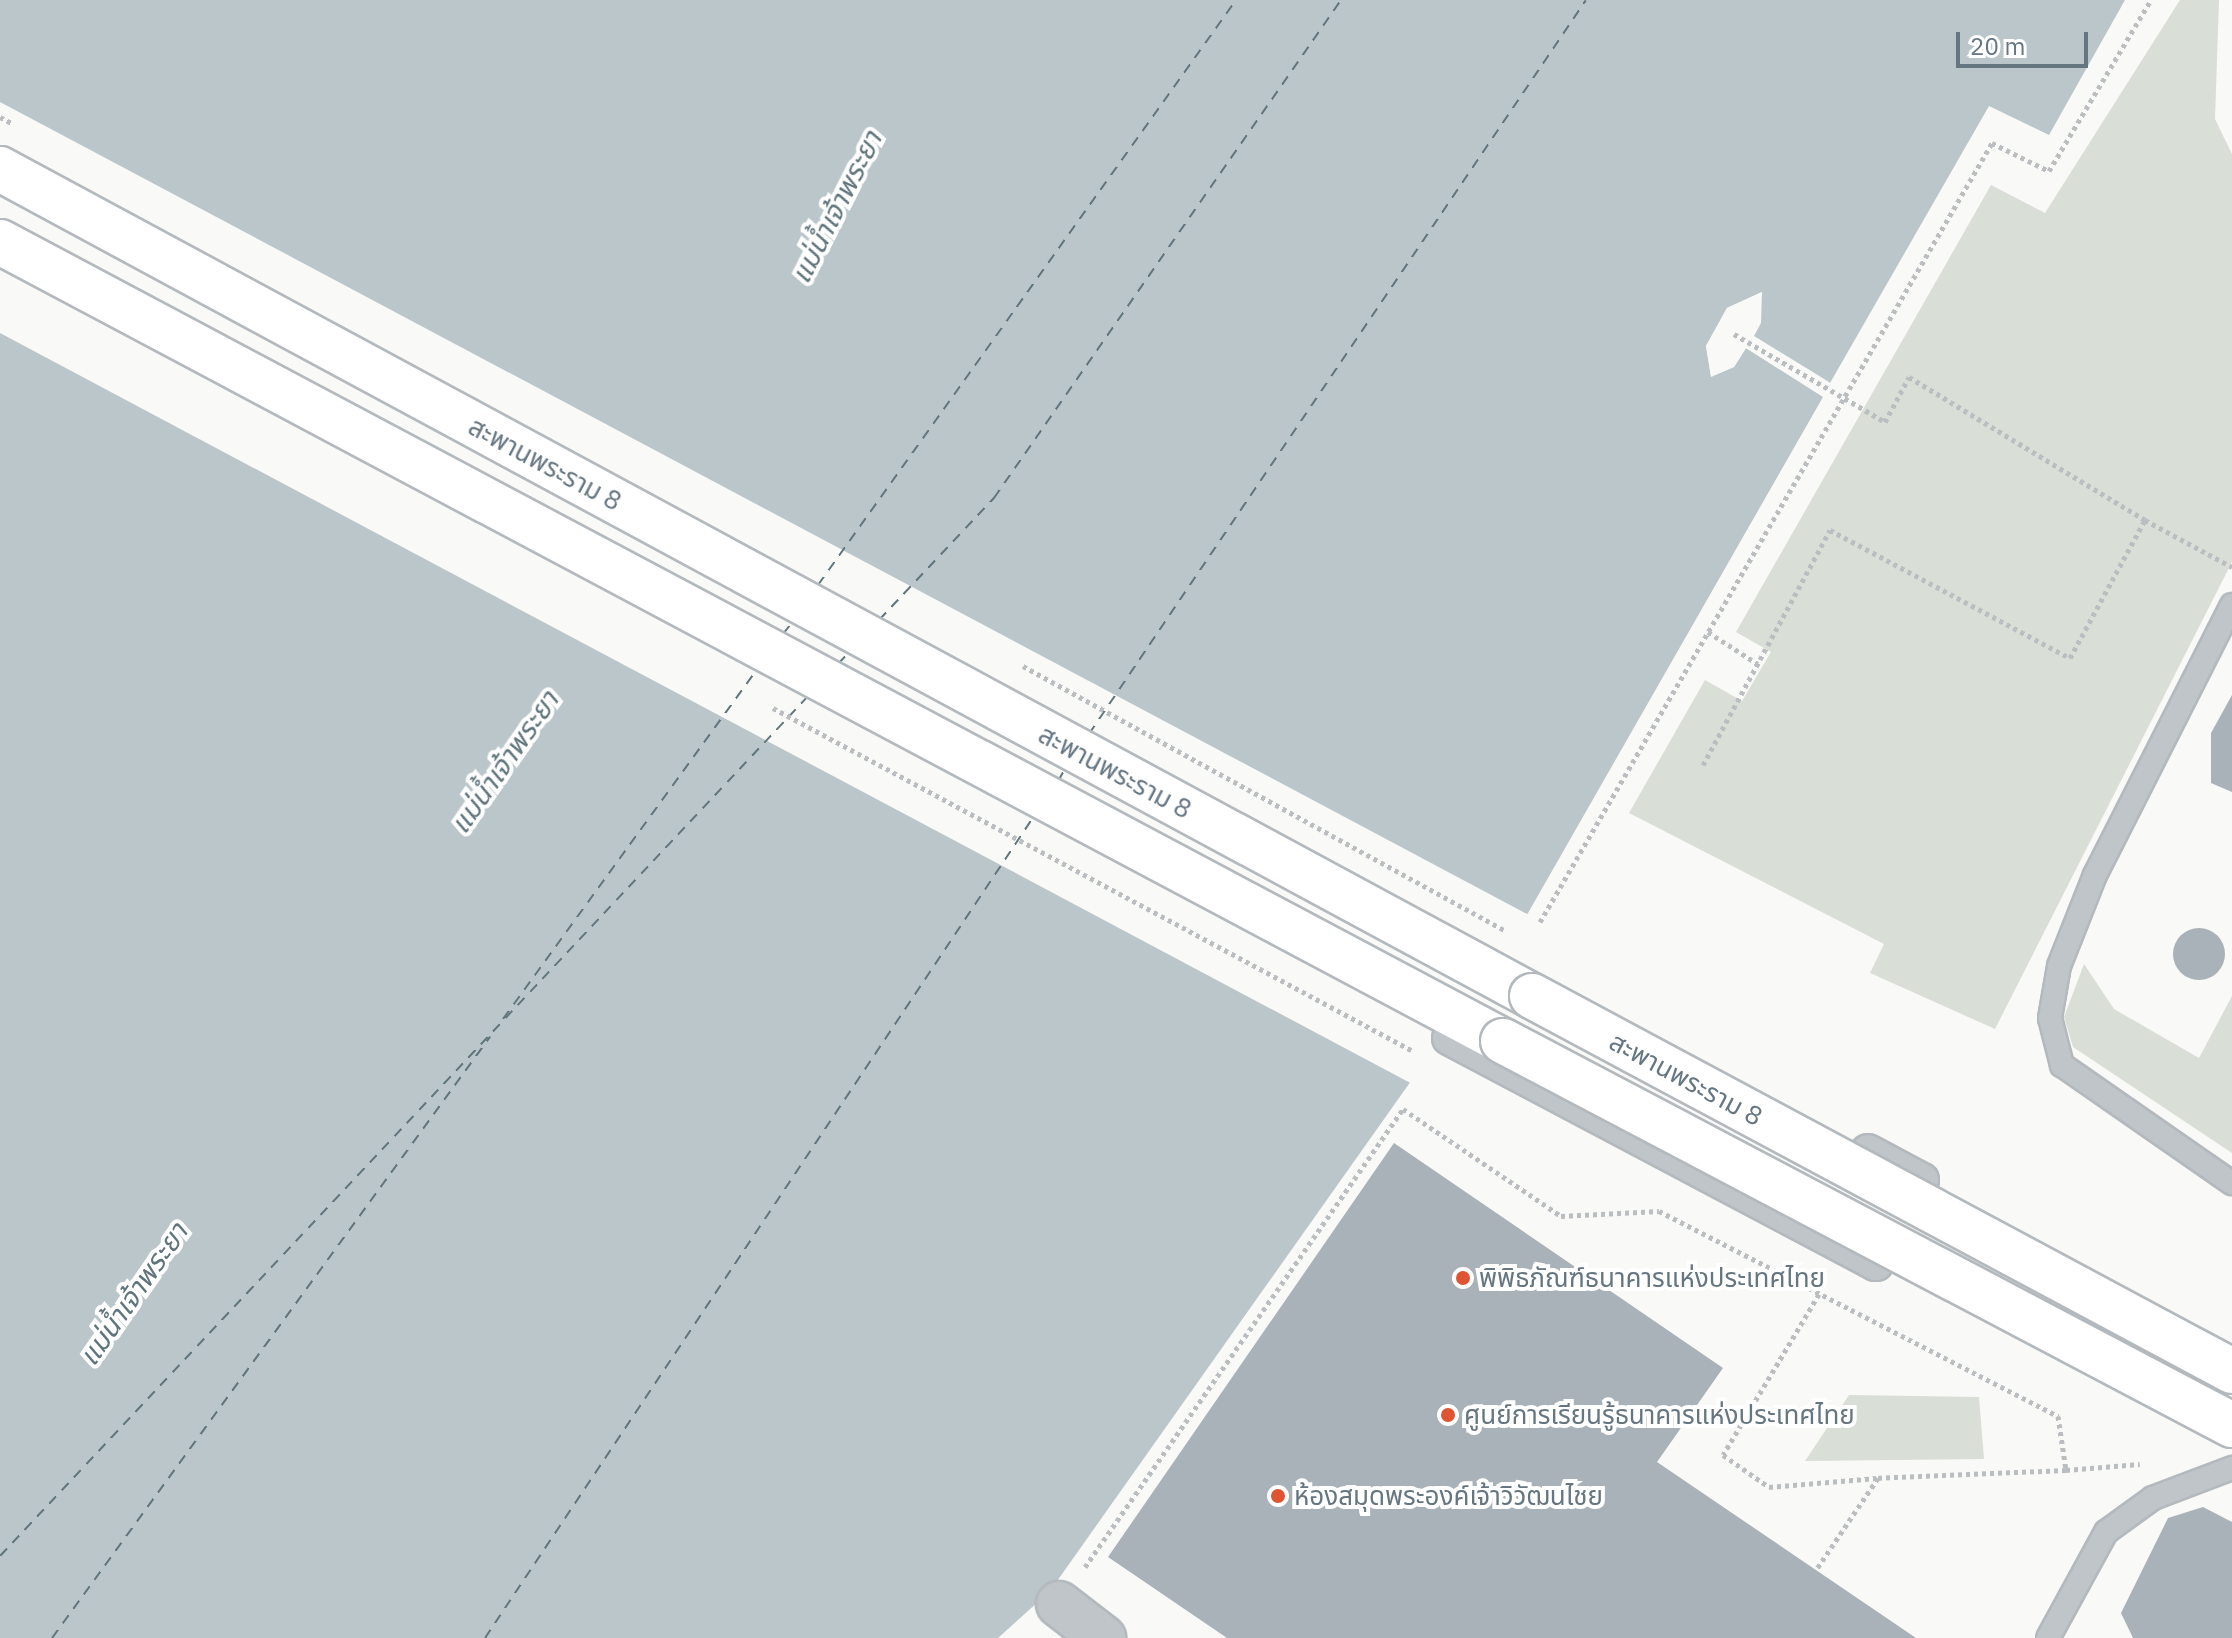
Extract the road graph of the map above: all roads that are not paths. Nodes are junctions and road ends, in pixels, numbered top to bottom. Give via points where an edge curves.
1 (0, 169) edge
2 (0, 242) edge
3 (2232, 605) edge
4 (1493, 952) dead end
5 (1449, 1038) dead end
6 (2232, 1183) edge
7 (1912, 1192) dead end
8 (1878, 1251) dead end
9 (2232, 1371) edge
10 (2232, 1425) edge
11 (2232, 1468) edge
12 (1059, 1604) road end
13 (1103, 1638) edge
14 (2048, 1638) edge

1 - 9 main road, สะพานพระราม 8, bridge
2 - 10 main road, สะพานพระราม 8, bridge
3 - 6 lane via 2095,875 2059,966 2050,1018 2062,1065
4 - 7 street via 1922,1180
5 - 8 street via 1876,1264
11 - 14 lane via 2153,1498 2106,1532
12 - 13 street

